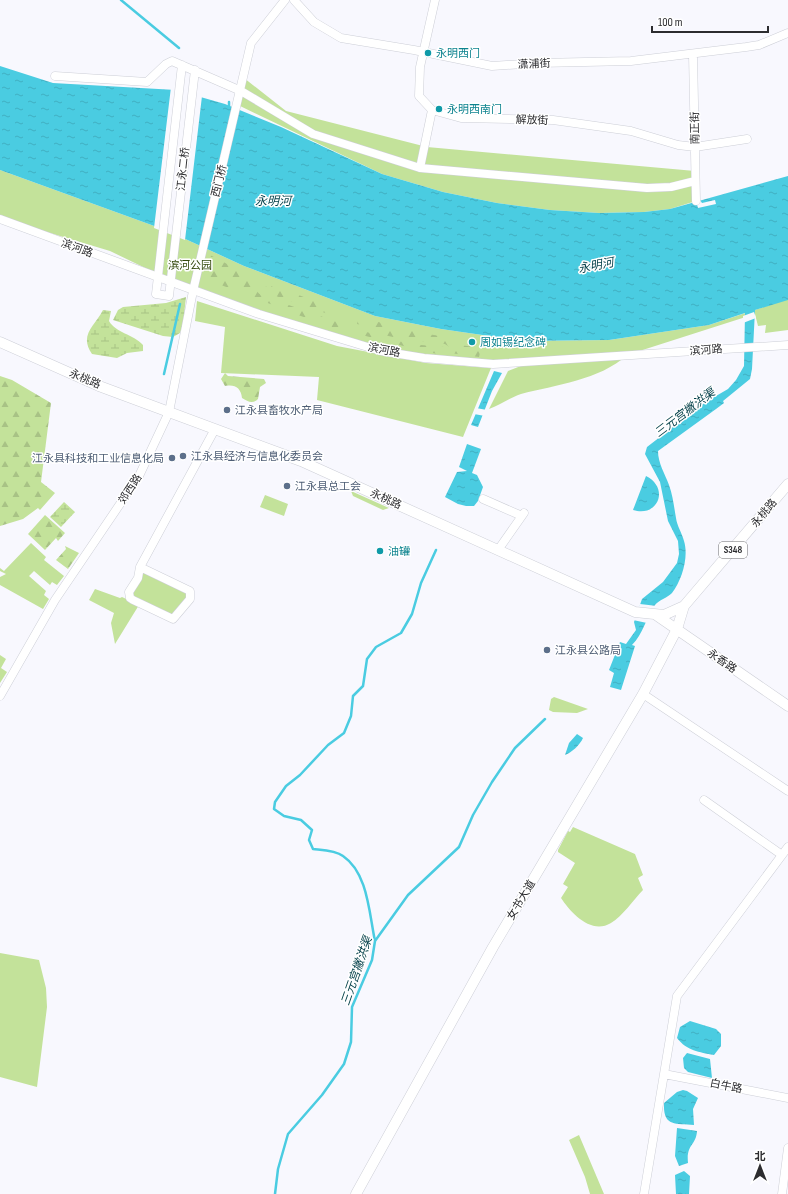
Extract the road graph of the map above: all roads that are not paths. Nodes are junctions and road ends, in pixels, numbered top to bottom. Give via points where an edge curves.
1 (284, 0) edge
2 (294, 0) edge
3 (435, 0) edge
4 (788, 33) edge
5 (424, 52) junction
6 (693, 54) junction
7 (182, 64) junction
8 (194, 70) junction
9 (55, 76) dead end
10 (241, 91) junction
11 (432, 110) junction
12 (747, 139) dead end
13 (695, 147) junction
14 (420, 168) junction
15 (695, 180) junction
16 (696, 201) dead end
17 (0, 219) edge
18 (200, 258) joint
19 (158, 278) junction
20 (171, 282) junction
21 (193, 291) junction
22 (0, 342) edge
23 (788, 345) edge
24 (169, 412) junction
25 (215, 429) junction
26 (788, 484) edge
27 (483, 499) dead end
28 (498, 550) junction
29 (140, 567) junction
30 (684, 606) junction
31 (656, 615) junction
32 (677, 629) junction
33 (643, 694) junction
34 (0, 696) edge
35 (788, 706) edge
36 (788, 791) edge
37 (704, 800) dead end
38 (788, 847) edge
39 (782, 855) junction
40 (664, 1074) junction
41 (788, 1098) edge
42 (788, 1148) edge
43 (356, 1194) edge
44 (644, 1194) edge
45 (782, 1194) edge

1 - 10 street, 西门桥 via 251,43
2 - 5 street, 潇浦街 via 314,22 341,38
3 - 5 street
4 - 6 street, 潇浦街 via 759,45
5 - 6 street, 潇浦街 via 492,66 632,61
5 - 11 street via 420,68 419,96
6 - 13 street, 南正街
7 - 8 street
7 - 9 street via 169,62 147,82
7 - 19 street, 江永二桥
8 - 10 street
8 - 20 street, 江永二桥
10 - 14 street via 313,134
10 - 18 street, 西门桥
11 - 13 street, 解放街 via 461,118 553,120 631,132
11 - 14 street
12 - 13 street, 解放街
13 - 15 street, 南正街
14 - 15 street via 647,188 671,187
15 - 16 street, 南正街
17 - 19 street, 滨河路
18 - 21 street, 郊西路
19 - 20 street, 滨河路
19 - 20 street, 江永二桥 via 156,294 169,296
20 - 21 street, 滨河路
21 - 23 street, 滨河路 via 381,351 464,362 493,364
21 - 24 street, 郊西路
22 - 24 main road, 永桃路 via 99,386
24 - 25 main road, 永桃路
24 - 34 street, 郊西路 via 139,476 55,600
25 - 28 main road, 永桃路 via 301,461
25 - 29 street
26 - 30 main road, 永桃路 / S348
27 - 28 street via 523,515
28 - 31 main road, 永桃路 via 635,612
29 - 29 street via 138,578 129,592 130,598 173,619 190,599 190,591
30 - 31 main road, 永桃路 / S348 via 664,616
30 - 32 main road, 女书大道
31 - 32 main road, 永香路
32 - 33 main road, 女书大道
32 - 35 main road, 永香路
33 - 36 street
33 - 43 main road, 女书大道 via 493,947
37 - 39 street
38 - 39 street
39 - 40 street via 682,988 678,996
40 - 41 street, 白牛路
40 - 44 street
42 - 45 street

